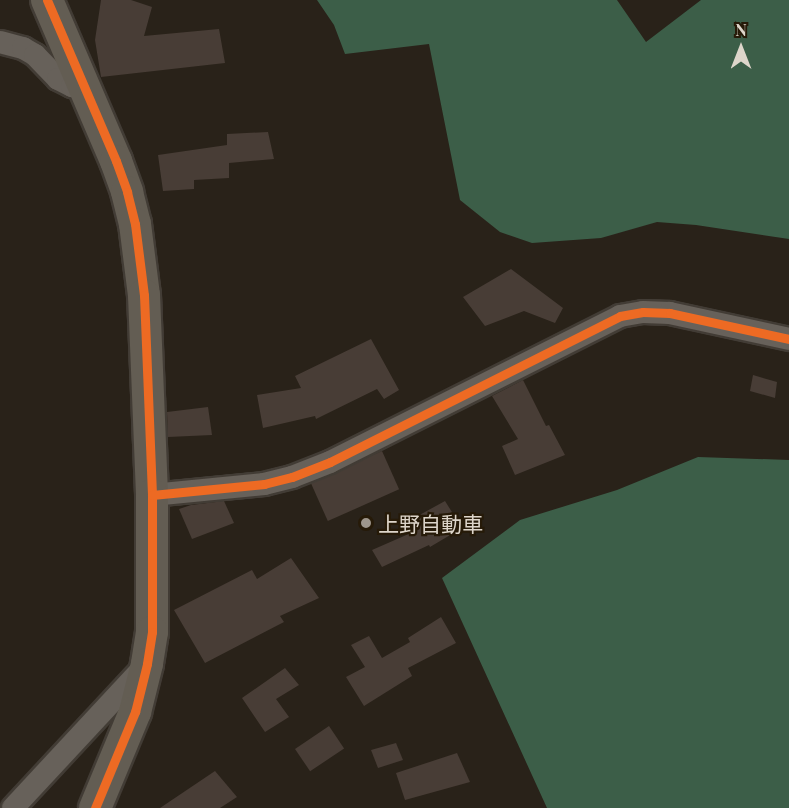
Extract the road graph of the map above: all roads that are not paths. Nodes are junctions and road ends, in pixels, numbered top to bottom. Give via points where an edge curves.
1 (47, 0) edge
2 (0, 42) edge
3 (86, 88) junction
4 (789, 339) edge
5 (152, 495) junction
6 (147, 664) junction
7 (13, 808) edge
8 (94, 808) edge

1 - 3 street
2 - 3 street via 23,48 58,79
3 - 5 street via 116,160 135,224 144,295
4 - 5 street via 670,313 620,316 330,462 292,477 264,484
5 - 6 street via 154,588
6 - 7 street
6 - 8 street via 131,723

